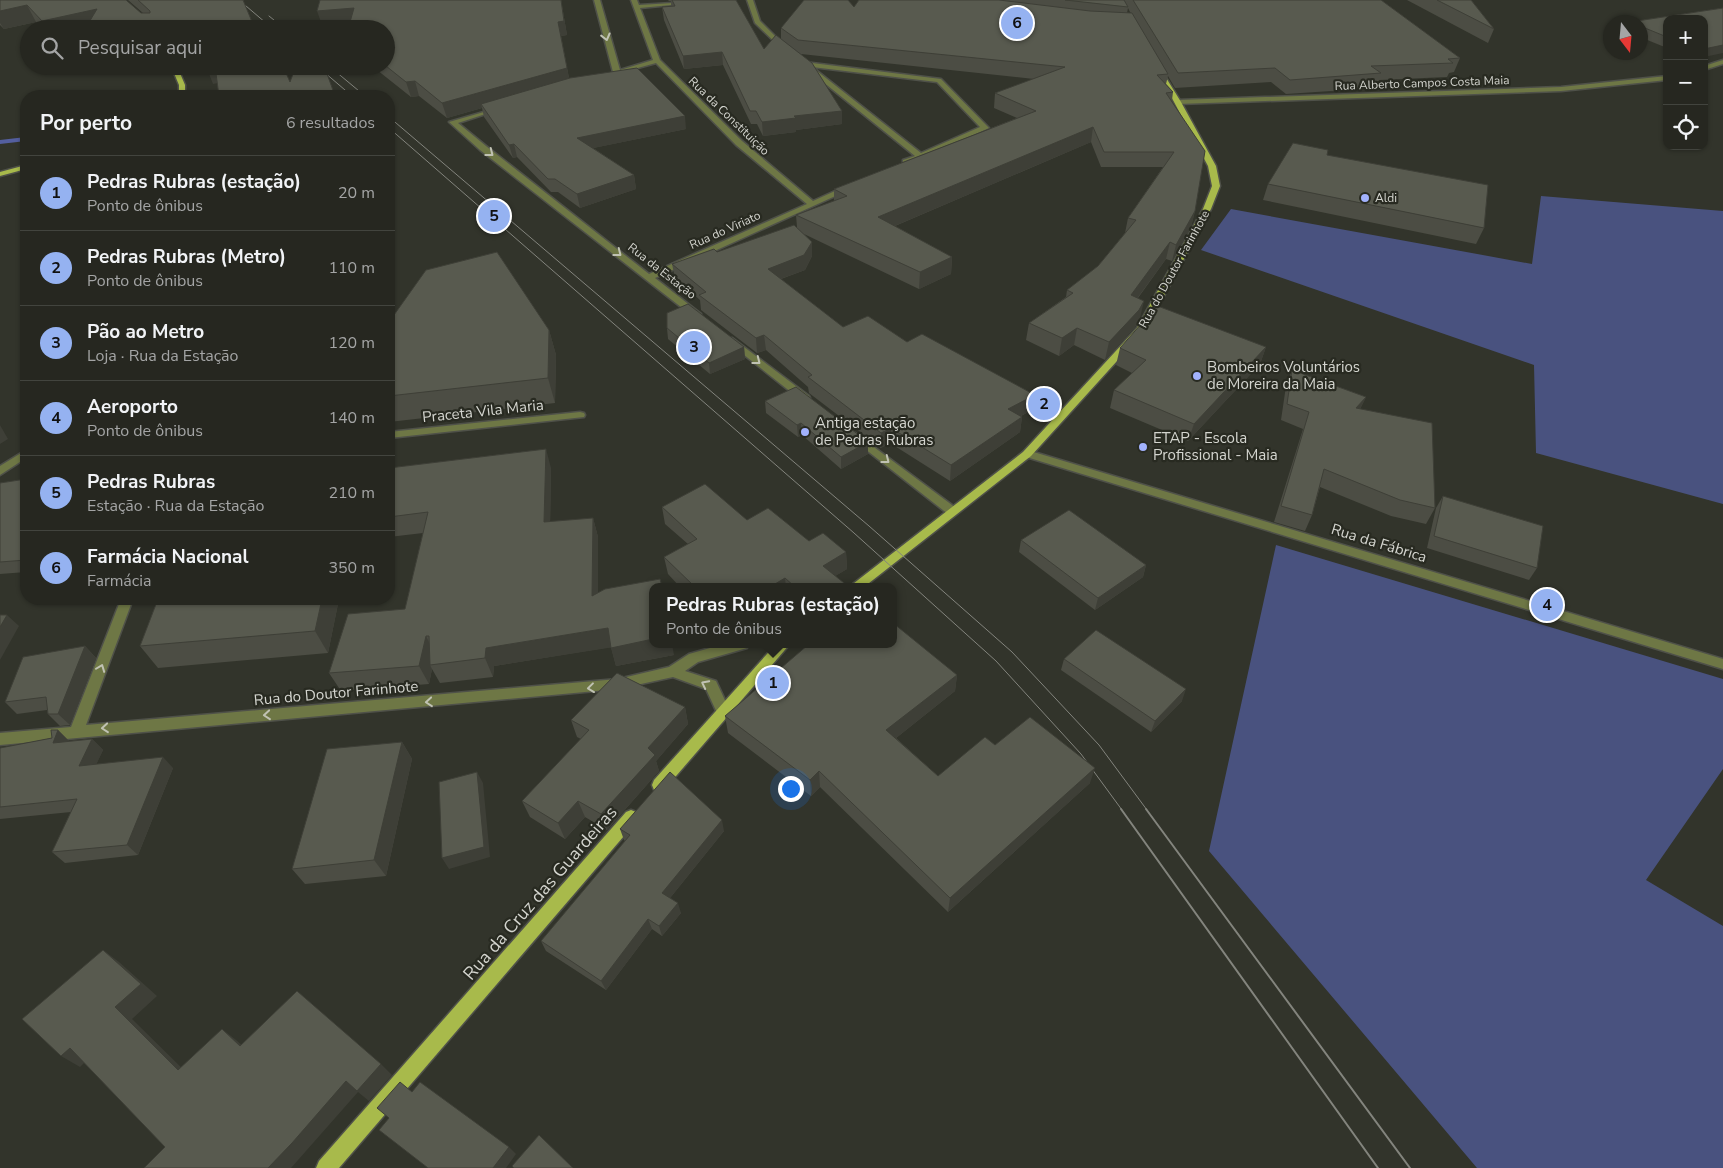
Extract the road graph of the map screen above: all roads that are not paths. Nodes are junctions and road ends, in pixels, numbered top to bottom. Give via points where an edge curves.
1 (597, 0) edge
2 (720, 0) edge
3 (750, 0) edge
4 (635, 3) edge
5 (790, 54) edge
6 (797, 59) edge
7 (657, 61) junction
8 (1153, 61) edge
9 (1723, 62) edge
10 (804, 64) junction
11 (1708, 67) edge
12 (617, 73) junction
13 (178, 75) edge
14 (608, 76) edge
15 (1663, 79) edge
16 (182, 90) edge
17 (1178, 102) junction
18 (508, 105) edge
19 (920, 156) junction
20 (902, 164) edge
21 (20, 169) edge
22 (0, 174) edge
23 (857, 184) edge
24 (812, 204) junction
25 (649, 277) junction
26 (703, 319) edge
27 (727, 337) edge
28 (812, 403) edge
29 (580, 416) dead end
30 (843, 427) edge
31 (395, 435) edge
32 (1027, 454) junction
33 (20, 457) edge
34 (20, 465) edge
35 (3, 469) edge
36 (952, 511) junction
37 (860, 583) edge
38 (125, 605) edge
39 (728, 648) edge
40 (780, 648) edge
41 (1723, 664) edge
42 (673, 672) junction
43 (723, 711) junction
44 (77, 730) junction
45 (0, 738) edge
46 (326, 1168) edge

1 -> 12 street
2 - 4 street
3 - 5 street via 757,22
4 - 7 street
6 - 10 street
7 - 12 street
7 - 24 street, Rua da Constituição via 739,144
8 - 17 main road, Rua do Doutor Farinhote
9 - 11 street
10 - 19 street
10 - 19 street via 939,80 985,128
12 - 14 street
13 - 16 main road
15 - 17 street, Rua Alberto Campos Costa Maia via 1561,89
17 - 32 main road, Rua do Doutor Farinhote via 1212,166 1216,186 1207,209 1141,329
18 -> 25 street, Rua da Estação via 453,122
19 - 20 street
21 - 22 main road
23 - 24 street, Rua do Viriato
24 - 25 street, Rua do Viriato
25 - 26 street, Rua da Estação
27 -> 28 street
29 - 31 street, Praceta Vila Maria
30 -> 36 street
32 - 36 main road, Rua do Doutor Farinhote
32 - 41 street, Rua da Fábrica
33 - 35 street
34 - 35 street
36 - 37 main road, Rua do Doutor Farinhote
44 -> 38 street
39 - 42 street, Rua do Doutor Farinhote via 694,658
40 - 43 main road, Rua da Cruz das Guardeiras
43 -> 42 street via 711,685
42 -> 44 street, Rua do Doutor Farinhote via 572,690
43 - 46 main road, Rua da Cruz das Guardeiras
44 - 45 street, Rua do Doutor Farinhote

